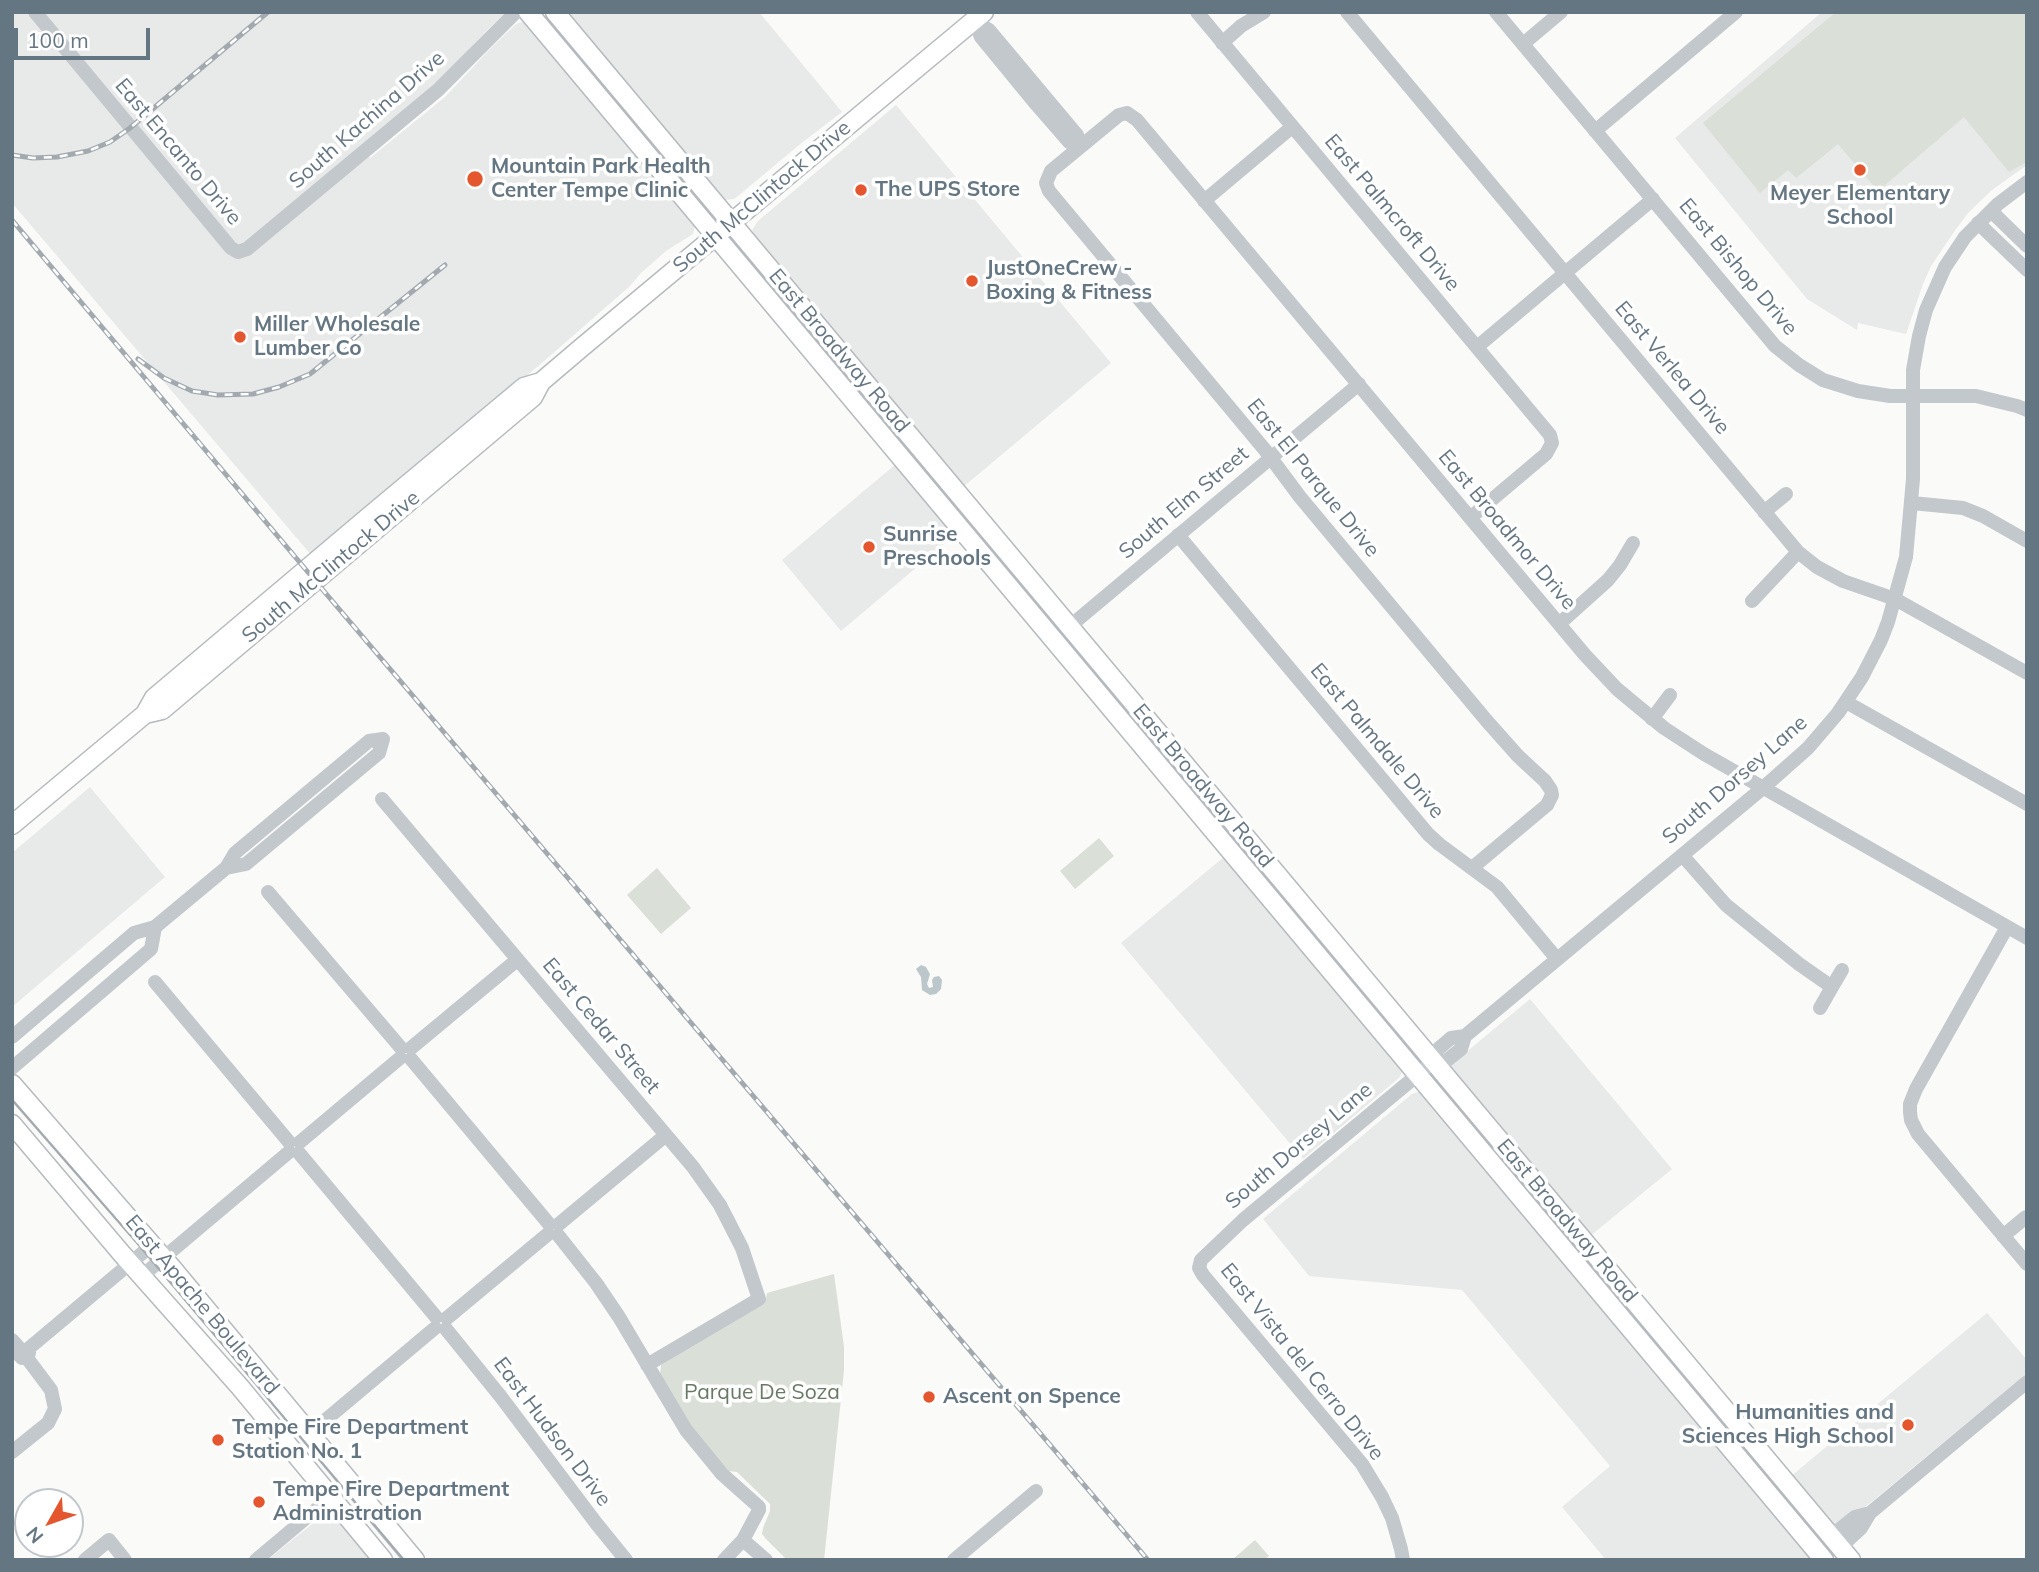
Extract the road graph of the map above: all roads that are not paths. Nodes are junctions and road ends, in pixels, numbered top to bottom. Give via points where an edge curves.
1 (35, 12) edge
2 (516, 12) edge
3 (528, 12) edge
4 (555, 12) edge
5 (1196, 12) edge
6 (1264, 12) edge
7 (1347, 12) edge
8 (1496, 12) edge
9 (1561, 12) edge
10 (1736, 12) edge
11 (979, 16) edge
12 (1222, 43) junction
13 (1522, 44) junction
14 (559, 49) junction
15 (599, 65) junction
16 (1292, 127) junction
17 (1595, 131) junction
18 (1079, 147) junction
19 (2027, 182) edge
20 (1046, 183) joint
21 (1653, 200) junction
22 (1204, 201) junction
23 (1991, 211) junction
24 (731, 222) junction
25 (1978, 223) junction
26 (715, 235) junction
27 (2027, 246) edge
28 (239, 252) joint
29 (2027, 270) edge
30 (1565, 273) junction
31 (1477, 347) junction
32 (1359, 384) junction
33 (1912, 396) junction
34 (2027, 410) edge
35 (904, 430) junction
36 (888, 443) junction
37 (1271, 458) junction
38 (1786, 494) dead end
39 (1912, 503) junction
40 (1765, 512) junction
41 (1470, 518) junction
42 (1178, 536) junction
43 (2027, 541) edge
44 (1633, 543) dead end
45 (1798, 552) junction
46 (1895, 599) junction
47 (1752, 601) dead end
48 (1559, 624) junction
49 (1069, 627) junction
50 (1053, 640) junction
51 (2027, 673) edge
52 (1670, 695) dead end
53 (1846, 702) junction
54 (1652, 719) junction
55 (1764, 787) junction
56 (382, 799) dead end
57 (2027, 804) edge
58 (12, 825) edge
59 (1251, 844) junction
60 (1233, 855) junction
61 (1682, 855) junction
62 (226, 868) junction
63 (1472, 868) junction
64 (268, 892) dead end
65 (155, 927) junction
66 (2007, 927) junction
67 (2027, 938) edge
68 (1557, 959) junction
69 (517, 960) junction
70 (1842, 970) dead end
71 (155, 982) dead end
72 (1832, 988) junction
73 (1820, 1008) dead end
74 (12, 1037) edge
75 (406, 1053) junction
76 (1433, 1062) junction
77 (12, 1068) edge
78 (1418, 1074) junction
79 (12, 1084) edge
80 (12, 1124) edge
81 (666, 1135) junction
82 (294, 1147) junction
83 (2026, 1217) edge
84 (553, 1229) junction
85 (2003, 1236) junction
86 (1585, 1242) junction
87 (158, 1251) junction
88 (1569, 1255) junction
89 (2027, 1264) edge
90 (1199, 1268) joint
91 (136, 1270) junction
92 (441, 1323) junction
93 (21, 1349) edge
94 (648, 1365) junction
95 (1699, 1378) junction
96 (2027, 1382) edge
97 (1684, 1391) junction
98 (310, 1433) junction
99 (12, 1452) edge
100 (1036, 1491) dead end
101 (331, 1497) junction
102 (743, 1540) junction
103 (1836, 1542) junction
104 (1822, 1557) edge
105 (85, 1560) edge
106 (125, 1560) edge
107 (256, 1560) edge
108 (383, 1560) edge
109 (415, 1560) edge
110 (626, 1560) edge
111 (724, 1560) edge
112 (766, 1560) edge
113 (954, 1560) edge
114 (1403, 1560) edge
115 (1851, 1560) edge

1 - 28 street, East Encanto Drive via 231,248
2 - 28 street, South Kachina Drive via 438,90
3 - 14 main road, East Broadway Road
4 - 15 main road, East Broadway Road
5 - 12 street, East Palmcroft Drive
6 - 12 street
7 - 30 street, East Verlea Drive
8 - 13 street, East Bishop Drive
9 - 13 street
10 - 17 street
11 - 18 street via 1077,135
11 - 24 main road, South McClintock Drive
12 - 16 street, East Palmcroft Drive
13 - 17 street, East Bishop Drive
14 - 15 main road via 588,67
14 - 26 main road, East Broadway Road
15 - 24 main road, East Broadway Road
16 - 22 street
16 - 31 street, East Palmcroft Drive
17 - 21 street, East Bishop Drive
18 - 20 street, East Broadmor Drive via 1051,171
18 - 22 street, East Broadmor Drive via 1126,113 1137,120
19 - 23 street, South Dorsey Lane
20 - 37 street, East El Parque Drive
21 - 30 street
21 - 33 street, East Bishop Drive via 1787,356 1824,380 1848,389
22 - 32 street, East Broadmor Drive
23 - 25 street, South Dorsey Lane
23 - 27 street
24 - 26 main road, South McClintock Drive
24 - 35 main road, East Broadway Road
25 - 29 street
25 - 33 street, South Dorsey Lane via 1945,267 1926,310 1914,359
26 - 36 main road, East Broadway Road
26 - 58 main road, South McClintock Drive via 541,382 533,397 162,709 145,714
30 - 31 street
30 - 40 street, East Verlea Drive
31 - 41 street, East Palmcroft Drive via 1552,443 1546,454
32 - 37 street, South Elm Street
32 - 41 street, East Broadmor Drive
33 - 34 street, East Bishop Drive via 1976,396
33 - 39 street, South Dorsey Lane
35 - 36 main road
35 - 49 main road, East Broadway Road
36 - 50 main road, East Broadway Road
37 - 42 street, South Elm Street
37 - 63 street, East El Parque Drive via 1496,732 1548,785 1552,795 1544,808
38 - 40 street
39 - 43 street via 1963,508
39 - 46 street, South Dorsey Lane via 1906,557
40 - 45 street, East Verlea Drive
41 - 48 street, East Broadmor Drive
42 - 49 street, South Elm Street
42 - 63 street, East Palmdale Drive via 1428,834
44 - 48 street via 1608,580
45 - 46 street, East Verlea Drive via 1837,578
45 - 47 street
46 - 51 street, East Verlea Drive
46 - 53 street, South Dorsey Lane via 1881,640
48 - 54 street, East Broadmor Drive via 1606,678
49 - 50 main road
49 - 59 main road, East Broadway Road
50 - 60 main road, East Broadway Road
52 - 54 street
53 - 55 street, South Dorsey Lane via 1808,748
53 - 57 street
54 - 55 street, East Broadmor Drive
55 - 61 street, South Dorsey Lane
55 - 66 street, East Broadmor Drive
56 - 69 street, East Cedar Street
59 - 60 main road
59 - 76 main road, East Broadway Road
60 - 78 main road, East Broadway Road
61 - 68 street, South Dorsey Lane
61 - 72 street via 1726,905
62 - 62 street via 246,864 379,753 383,739 369,741 235,853
62 - 65 street
63 - 68 street, East Palmdale Drive via 1497,887
64 - 75 street
65 - 74 street via 134,933
65 - 77 street via 151,949
66 - 67 street, East Broadmor Drive
66 - 85 street via 1912,1096 1910,1112 1918,1134
68 - 76 street, South Dorsey Lane via 1465,1036 1451,1038 1437,1050
69 - 75 street
69 - 81 street, East Cedar Street
70 - 72 street
71 - 82 street, East Hudson Drive
72 - 73 street
75 - 82 street
75 - 84 street
76 - 78 street, South Dorsey Lane
76 - 86 main road, East Broadway Road
78 - 88 main road, East Broadway Road
78 - 90 street, South Dorsey Lane via 1226,1235 1201,1260
79 - 87 main road, East Apache Boulevard
80 - 91 main road, East Apache Boulevard
81 - 84 street
81 - 94 street, East Cedar Street via 720,1205 742,1248 759,1299
82 - 87 street
82 - 92 street, East Hudson Drive
83 - 85 street
84 - 92 street
84 - 94 street via 608,1301
85 - 89 street
86 - 88 main road
86 - 95 main road, East Broadway Road
87 - 91 street
87 - 98 main road, East Apache Boulevard
88 - 97 main road, East Broadway Road
90 - 114 street, East Vista del Cerro Drive via 1362,1464 1392,1518
91 - 93 street
91 - 101 main road, East Apache Boulevard
92 - 98 street
92 - 110 street, East Hudson Drive
93 - 99 street via 51,1390 55,1409 48,1423
94 - 102 street via 691,1436 722,1474 759,1507
95 - 97 main road
95 - 103 main road, East Broadway Road
96 - 103 street via 1870,1513 1848,1540
97 - 104 main road, East Broadway Road
98 - 109 main road, East Apache Boulevard
100 - 113 street
101 - 107 street
101 - 108 main road, East Apache Boulevard
102 - 111 street
102 - 112 street
103 - 104 main road
103 - 115 main road, East Broadway Road
105 - 106 street via 109,1540

